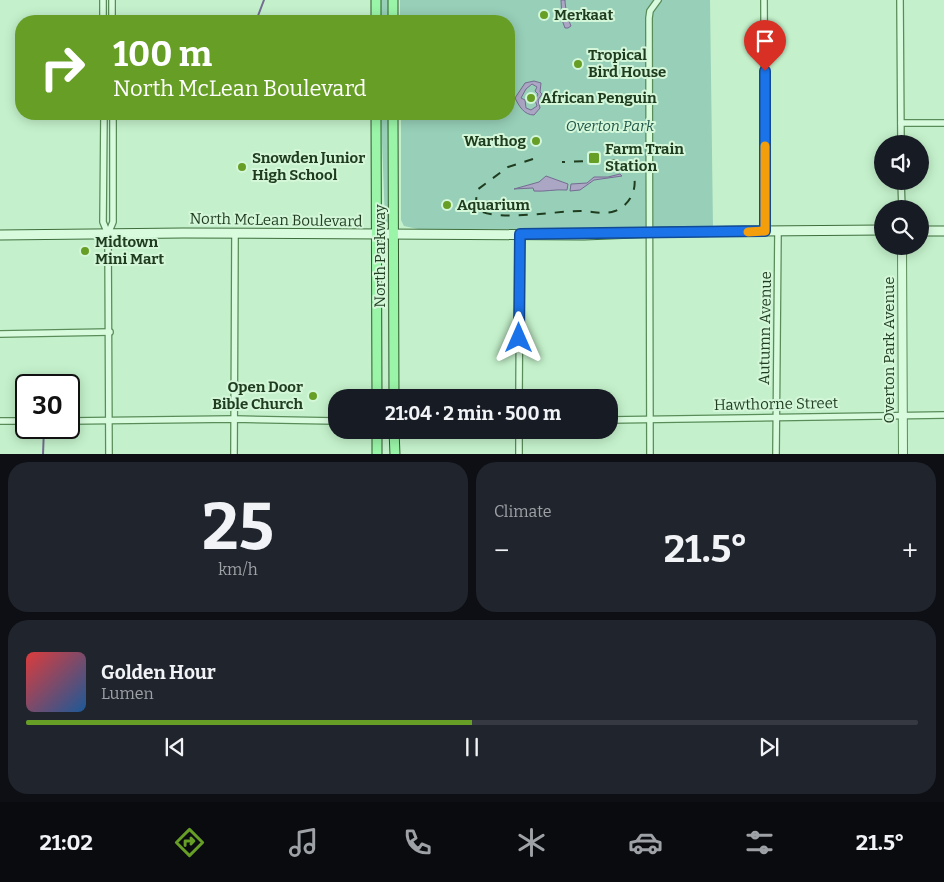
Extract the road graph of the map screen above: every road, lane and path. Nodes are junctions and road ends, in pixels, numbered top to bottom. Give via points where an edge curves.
1 (103, 0) edge
2 (112, 0) edge
3 (376, 0) edge
4 (393, 0) edge
5 (658, 0) edge
6 (764, 0) edge
7 (900, 0) edge
8 (103, 15) edge
9 (112, 15) edge
10 (376, 15) edge
11 (393, 15) edge
12 (104, 120) edge
13 (113, 120) edge
14 (376, 120) edge
15 (393, 120) edge
16 (901, 123) junction
17 (944, 123) edge
18 (901, 135) edge
19 (874, 230) edge
20 (929, 230) edge
21 (944, 230) edge
22 (765, 231) junction
23 (778, 231) junction
24 (651, 232) junction
25 (108, 234) junction
26 (235, 234) junction
27 (394, 234) junction
28 (520, 234) junction
29 (0, 235) edge
30 (376, 235) junction
31 (902, 255) edge
32 (110, 332) junction
33 (0, 334) edge
34 (377, 389) edge
35 (394, 389) edge
36 (519, 389) edge
37 (903, 415) junction
38 (944, 415) edge
39 (776, 417) junction
40 (234, 419) junction
41 (618, 420) edge
42 (650, 420) junction
43 (0, 421) edge
44 (15, 421) edge
45 (80, 421) edge
46 (109, 421) junction
47 (328, 421) edge
48 (377, 439) edge
49 (394, 439) edge
50 (519, 439) edge
51 (108, 454) edge
52 (234, 454) edge
53 (377, 454) edge
54 (394, 454) edge
55 (519, 454) edge
56 (650, 454) edge
57 (776, 454) edge
58 (903, 454) edge

1 - 8 street
2 - 9 street
3 - 10 main road
4 - 11 main road
5 - 24 street via 650,11
6 - 22 street
7 - 16 street
12 - 25 street via 103,222
13 - 25 street via 114,222
14 - 30 main road, North Parkway
15 - 27 main road, North Parkway
16 - 17 street
16 - 18 street
19 - 23 main road, North McLean Boulevard
20 - 21 main road
22 - 23 main road, North McLean Boulevard
22 - 24 main road, North McLean Boulevard
23 - 39 street, Autumn Avenue
24 - 28 main road, North McLean Boulevard
24 - 42 street
25 - 26 main road, North McLean Boulevard
25 - 29 main road, North McLean Boulevard
25 - 32 street
26 - 30 main road, North McLean Boulevard
26 - 40 street
27 - 28 main road, North McLean Boulevard
27 - 30 main road, North McLean Boulevard
27 - 35 main road, North Parkway
28 - 36 street
30 - 34 main road, North Parkway
31 - 37 street, Overton Park Avenue
32 - 33 street
32 - 46 street
37 - 38 street, Hawthorne Street
37 - 39 street, Hawthorne Street
37 - 58 street, Overton Park Avenue
39 - 42 street, Hawthorne Street
39 - 57 street, Autumn Avenue
40 - 46 street
40 - 47 street
40 - 52 street
41 - 42 street, Hawthorne Street
42 - 56 street
43 - 44 street
45 - 46 street
46 - 51 street
48 - 53 main road
49 - 54 main road
50 - 55 street

